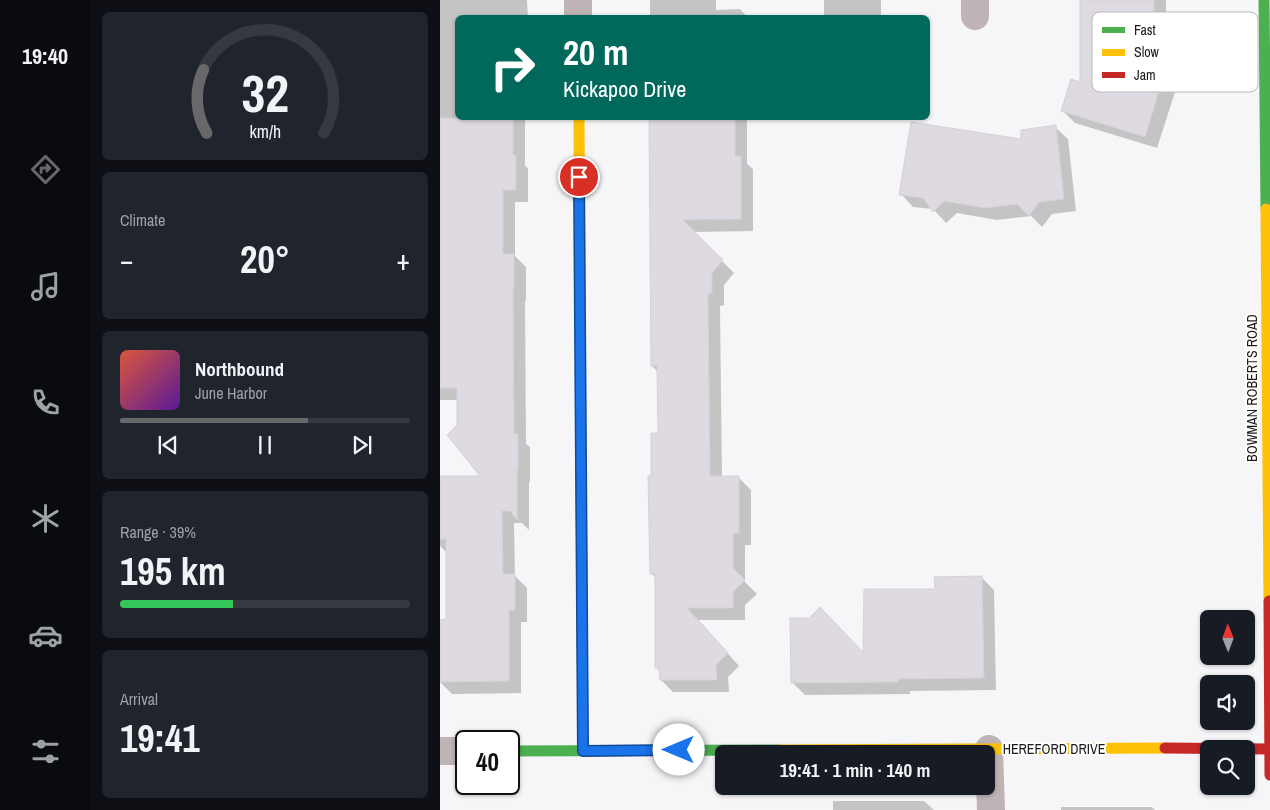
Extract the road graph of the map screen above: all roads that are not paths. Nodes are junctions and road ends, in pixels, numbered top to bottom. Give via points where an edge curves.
1 (578, 0) edge
2 (1264, 0) edge
3 (578, 15) edge
4 (578, 120) edge
5 (1270, 749) edge
6 (995, 750) edge
7 (440, 751) edge
8 (455, 751) edge
9 (520, 751) edge
10 (583, 751) junction
11 (715, 751) edge
12 (1270, 775) edge
13 (990, 795) edge
14 (991, 810) edge

1 - 3 street
2 - 5 street, BOWMAN ROBERTS ROAD
4 - 10 street
5 - 6 street, HEREFORD DRIVE
5 - 12 street, BOWMAN ROBERTS ROAD
7 - 8 street
9 - 10 street, HEREFORD DRIVE
10 - 11 street, HEREFORD DRIVE
13 - 14 street

